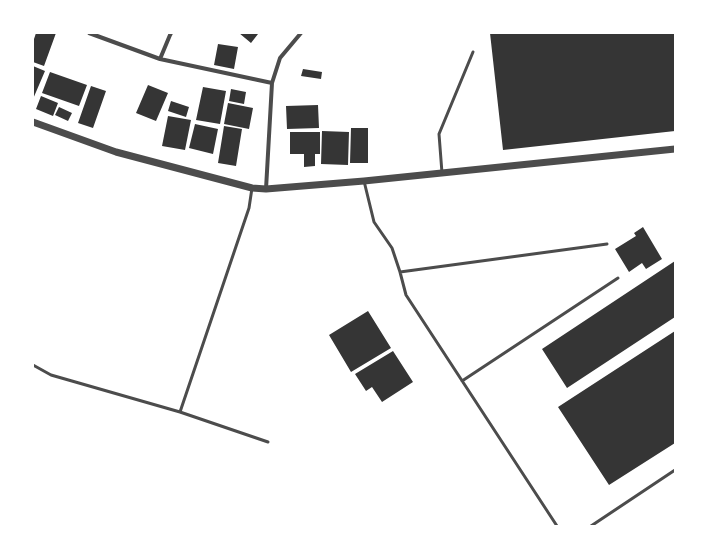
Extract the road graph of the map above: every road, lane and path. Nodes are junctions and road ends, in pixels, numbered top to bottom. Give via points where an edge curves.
1 (89, 33) edge
2 (171, 33) edge
3 (301, 33) edge
4 (473, 52) dead end
5 (160, 58) junction
6 (272, 83) junction
7 (33, 122) edge
8 (675, 149) edge
9 (442, 173) junction
10 (364, 181) junction
11 (252, 188) junction
12 (266, 189) junction
13 (607, 244) dead end
14 (400, 272) junction
15 (618, 278) dead end
16 (33, 365) edge
17 (462, 381) junction
18 (180, 412) junction
19 (268, 442) dead end
20 (675, 470) edge
21 (557, 526) edge
22 (591, 526) edge

1 - 5 street
2 - 5 street
3 - 6 street via 280,58
4 - 9 lane via 439,134
5 - 6 street
6 - 12 street
7 - 11 street via 116,152
8 - 9 street
9 - 10 street
10 - 12 street
10 - 14 lane via 374,222 392,248
11 - 12 street
11 - 18 lane via 249,208
13 - 14 lane
14 - 17 lane via 406,295
15 - 17 lane
16 - 18 lane via 52,374
17 - 21 lane
18 - 19 lane
20 - 22 lane

